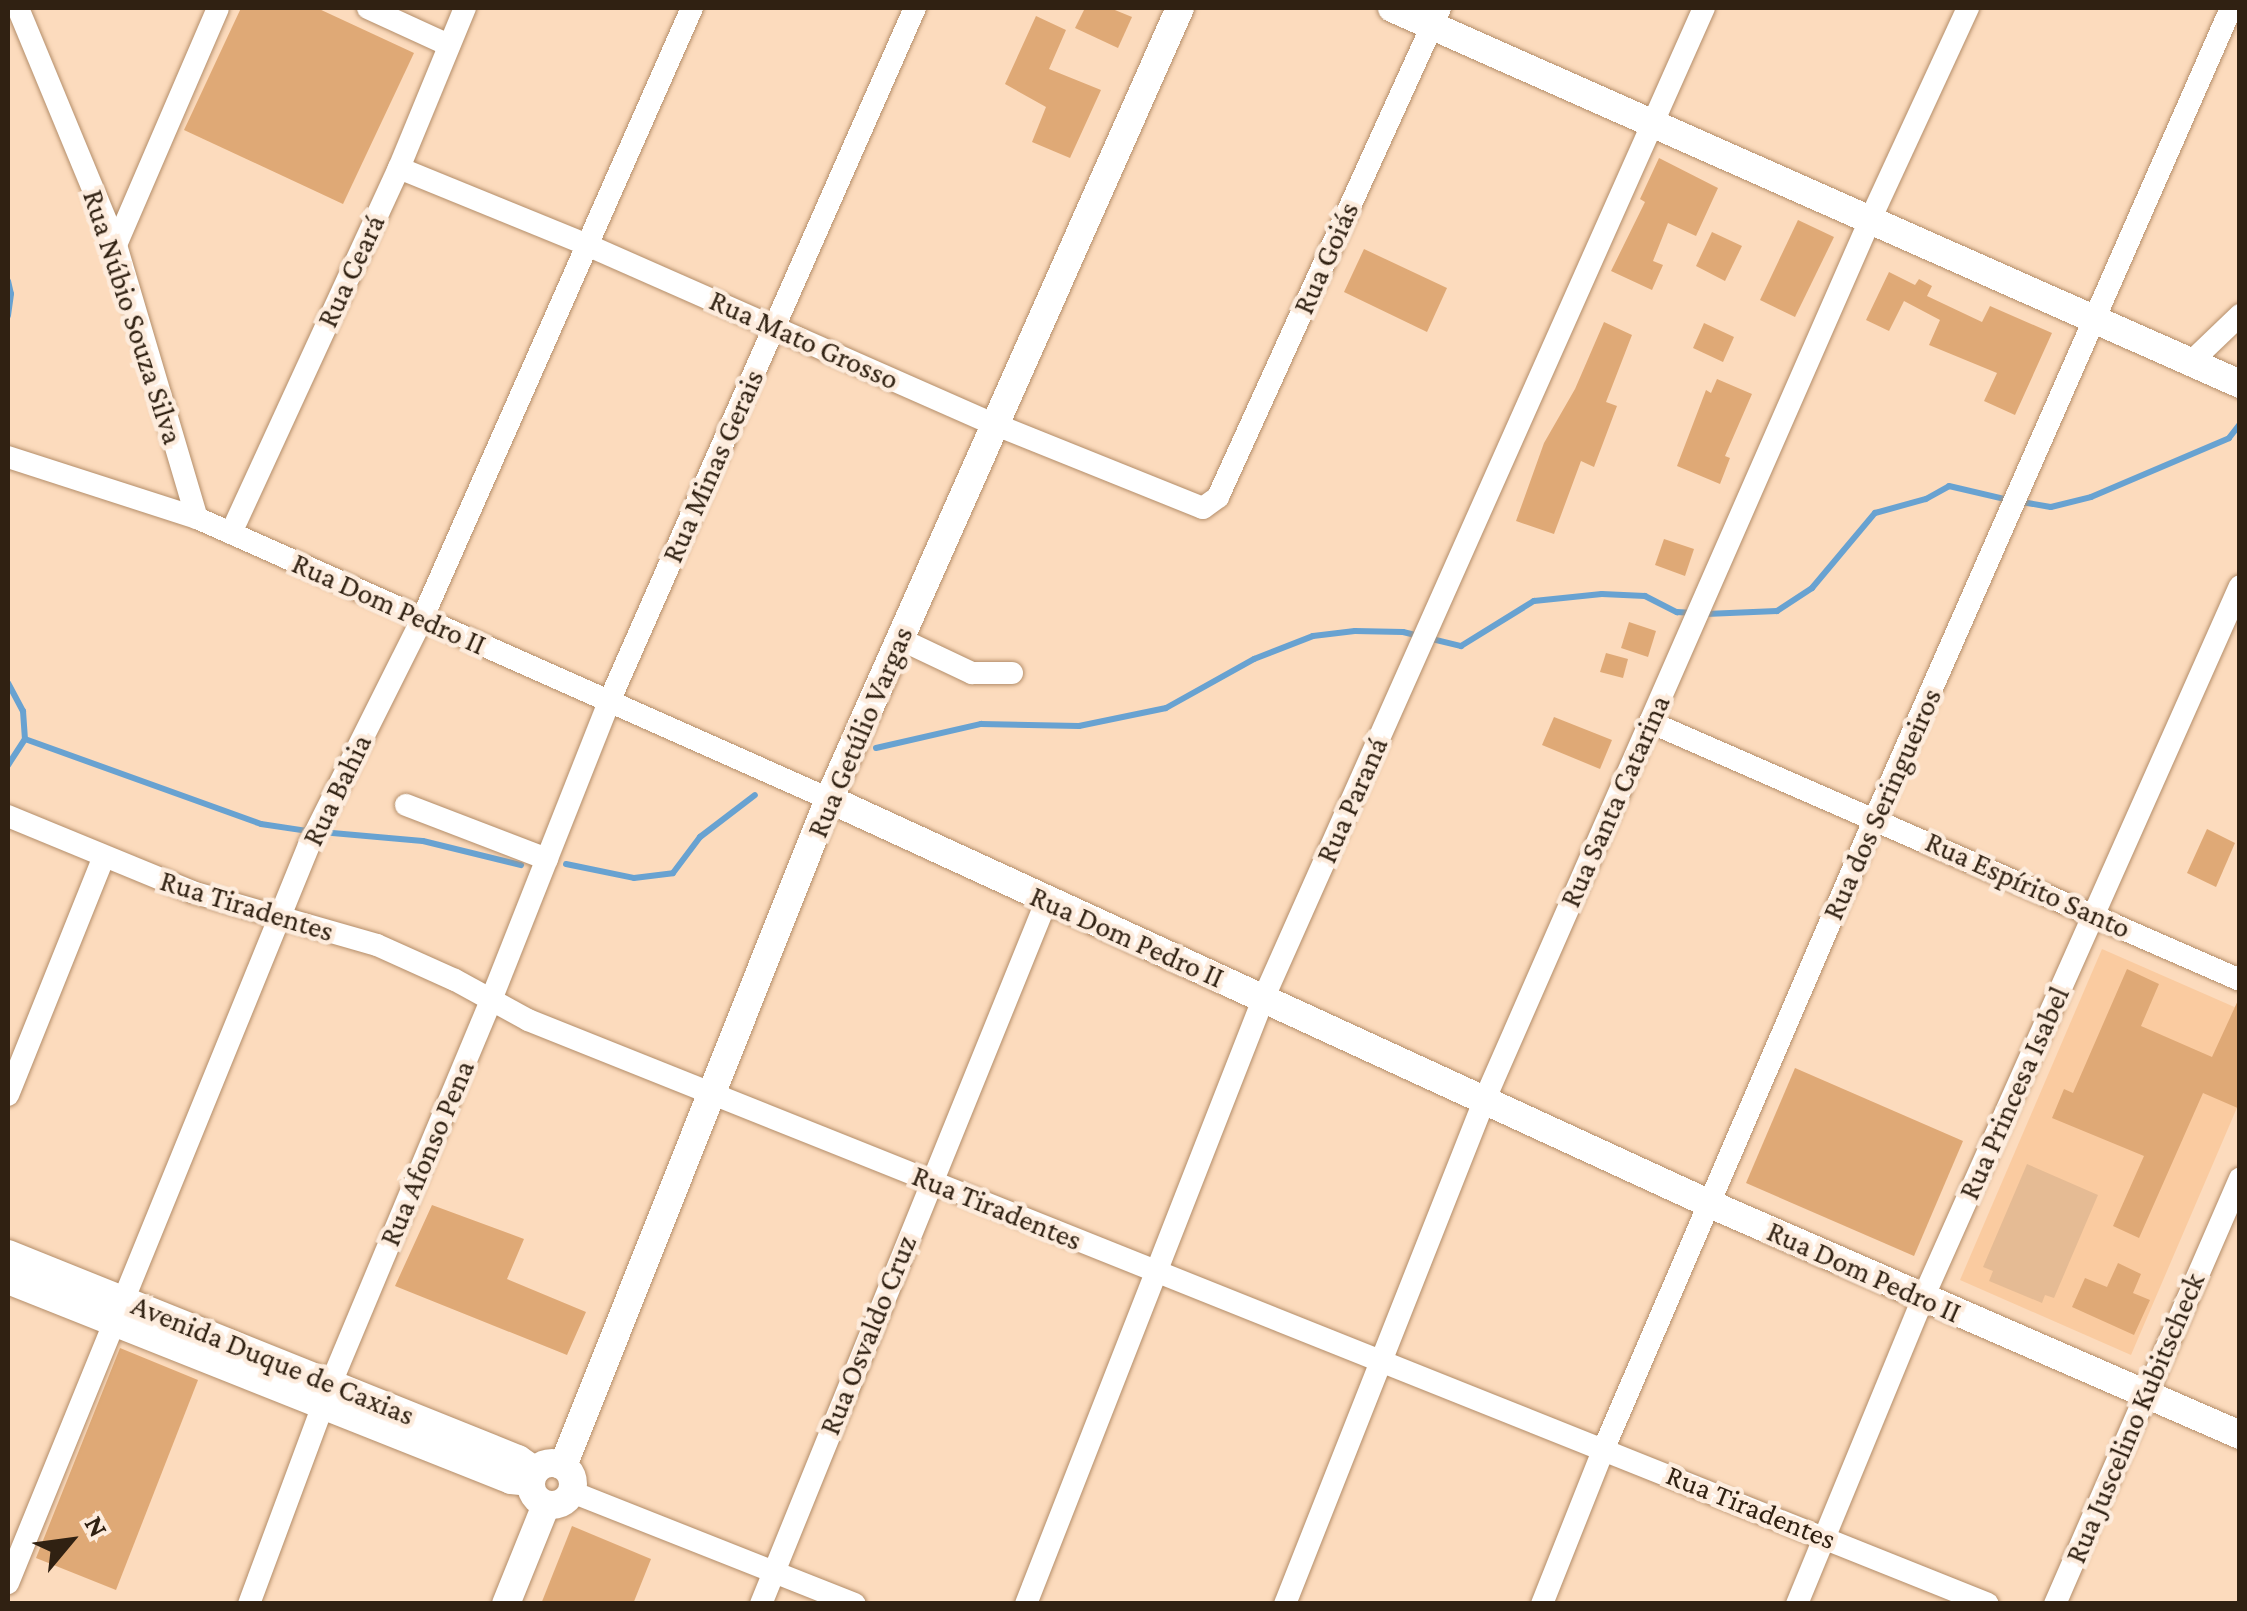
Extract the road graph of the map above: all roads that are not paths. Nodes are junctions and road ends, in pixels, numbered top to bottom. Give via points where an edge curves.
1 (18, 8) edge
2 (218, 8) edge
3 (368, 8) edge
4 (465, 8) edge
5 (692, 8) edge
6 (915, 8) edge
7 (1180, 8) edge
8 (1392, 8) edge
9 (1704, 8) edge
10 (1968, 8) edge
11 (2231, 8) edge
12 (1436, 16) edge
13 (449, 45) junction
14 (1653, 124) junction
15 (398, 168) junction
16 (1870, 220) junction
17 (586, 244) junction
18 (116, 245) junction
19 (2240, 315) edge
20 (2096, 320) junction
21 (774, 327) junction
22 (2191, 362) junction
23 (2240, 384) edge
24 (994, 424) junction
25 (8, 458) edge
26 (1209, 506) joint
27 (198, 518) junction
28 (231, 533) junction
29 (2240, 586) edge
30 (422, 619) junction
31 (900, 639) junction
32 (1012, 673) dead end
33 (608, 704) junction
34 (1650, 722) junction
35 (829, 799) junction
36 (406, 805) dead end
37 (8, 816) edge
38 (1875, 818) junction
39 (103, 858) junction
40 (547, 859) junction
41 (1046, 902) junction
42 (2093, 913) junction
43 (280, 917) junction
44 (2240, 980) edge
45 (1264, 998) junction
46 (491, 1000) junction
47 (8, 1094) edge
48 (714, 1094) junction
49 (1484, 1100) junction
50 (2240, 1178) edge
51 (930, 1181) junction
52 (1710, 1204) junction
53 (8, 1254) edge
54 (1154, 1272) junction
55 (8, 1280) edge
56 (1923, 1298) junction
57 (116, 1311) junction
58 (1380, 1357) junction
59 (2145, 1393) junction
60 (326, 1394) junction
61 (2240, 1435) edge
62 (1604, 1448) junction
63 (549, 1483) junction
64 (1825, 1536) junction
65 (774, 1571) junction
66 (8, 1584) edge
67 (249, 1604) edge
68 (506, 1604) edge
69 (761, 1604) edge
70 (856, 1604) edge
71 (1026, 1604) edge
72 (1285, 1604) edge
73 (1542, 1604) edge
74 (1798, 1604) edge
75 (1988, 1604) edge
76 (2055, 1604) edge

1 - 18 street, Rua Núbio Souza Silva
2 - 18 street
3 - 13 street
4 - 13 street, Rua Ceará
5 - 17 street, Rua Bahia
6 - 21 street, Rua Minas Gerais
7 - 24 street, Rua Getúlio Vargas
8 - 12 street
9 - 14 street, Rua Paraná
10 - 16 street, Rua Santa Catarina
11 - 20 street, Rua dos Seringueiros
12 - 14 street
12 - 26 street, Rua Goiás
13 - 15 street, Rua Ceará
14 - 16 street
14 - 45 street, Rua Paraná
15 - 17 street, Rua Mato Grosso
15 - 28 street, Rua Ceará
16 - 20 street
16 - 34 street, Rua Santa Catarina
17 - 21 street, Rua Mato Grosso
17 - 30 street, Rua Bahia
18 - 27 street, Rua Núbio Souza Silva
19 - 22 street
20 - 22 street
20 - 38 street, Rua dos Seringueiros
21 - 24 street, Rua Mato Grosso
21 - 33 street, Rua Minas Gerais
22 - 23 street
24 - 26 street, Rua Mato Grosso via 1194,507
24 - 31 street, Rua Getúlio Vargas
25 - 27 street, Rua Dom Pedro II
27 - 28 street, Rua Dom Pedro II
28 - 30 street, Rua Dom Pedro II
29 - 42 street, Rua Princesa Isabel
30 - 33 street, Rua Dom Pedro II
30 - 43 street, Rua Bahia via 319,823
31 - 32 street via 972,673
31 - 35 street, Rua Getúlio Vargas
33 - 35 street, Rua Dom Pedro II
33 - 40 street, Rua Afonso Pena
34 - 38 street, Rua Espírito Santo
34 - 49 street, Rua Santa Catarina
35 - 41 street, Rua Dom Pedro II
35 - 48 street, Rua Getúlio Vargas
36 - 40 street
37 - 39 street, Rua Tiradentes
38 - 42 street, Rua Espírito Santo
38 - 52 street, Rua dos Seringueiros
39 - 43 street, Rua Tiradentes
39 - 47 street
40 - 46 street, Rua Afonso Pena
41 - 45 street, Rua Dom Pedro II
41 - 51 street, Rua Osvaldo Cruz
42 - 44 street, Rua Espírito Santo
42 - 56 street, Rua Princesa Isabel
43 - 46 street, Rua Tiradentes via 376,946
43 - 57 street, Rua Bahia
45 - 49 street, Rua Dom Pedro II
45 - 54 street, Rua Paraná
46 - 48 street, Rua Tiradentes
46 - 60 street, Rua Afonso Pena
48 - 51 street, Rua Tiradentes
48 - 63 street, Rua Getúlio Vargas
49 - 52 street, Rua Dom Pedro II
49 - 58 street, Rua Santa Catarina
50 - 59 street, Rua Juscelino Kubitscheck
51 - 54 street, Rua Tiradentes
51 - 65 street, Rua Osvaldo Cruz
52 - 56 street, Rua Dom Pedro II
52 - 62 street, Rua dos Seringueiros
53 - 57 street, Avenida Duque de Caxias
54 - 58 street, Rua Tiradentes
54 - 71 street, Rua Paraná
55 - 57 street, Avenida Duque de Caxias
56 - 59 street, Rua Dom Pedro II
56 - 64 street, Rua Princesa Isabel
57 - 60 street, Avenida Duque de Caxias
57 - 66 street, Rua Bahia
58 - 62 street, Rua Tiradentes
58 - 72 street, Rua Santa Catarina
59 - 61 street, Rua Dom Pedro II
59 - 76 street, Rua Juscelino Kubitscheck
60 - 63 street, Avenida Duque de Caxias via 518,1459
60 - 67 street, Rua Afonso Pena
62 - 64 street, Rua Tiradentes
62 - 73 street, Rua dos Seringueiros
63 - 65 street, Avenida Duque de Caxias
63 - 68 street, Rua Getúlio Vargas
64 - 74 street, Rua Princesa Isabel
64 - 75 street, Rua Tiradentes
65 - 69 street, Rua Osvaldo Cruz
65 - 70 street, Avenida Duque de Caxias

